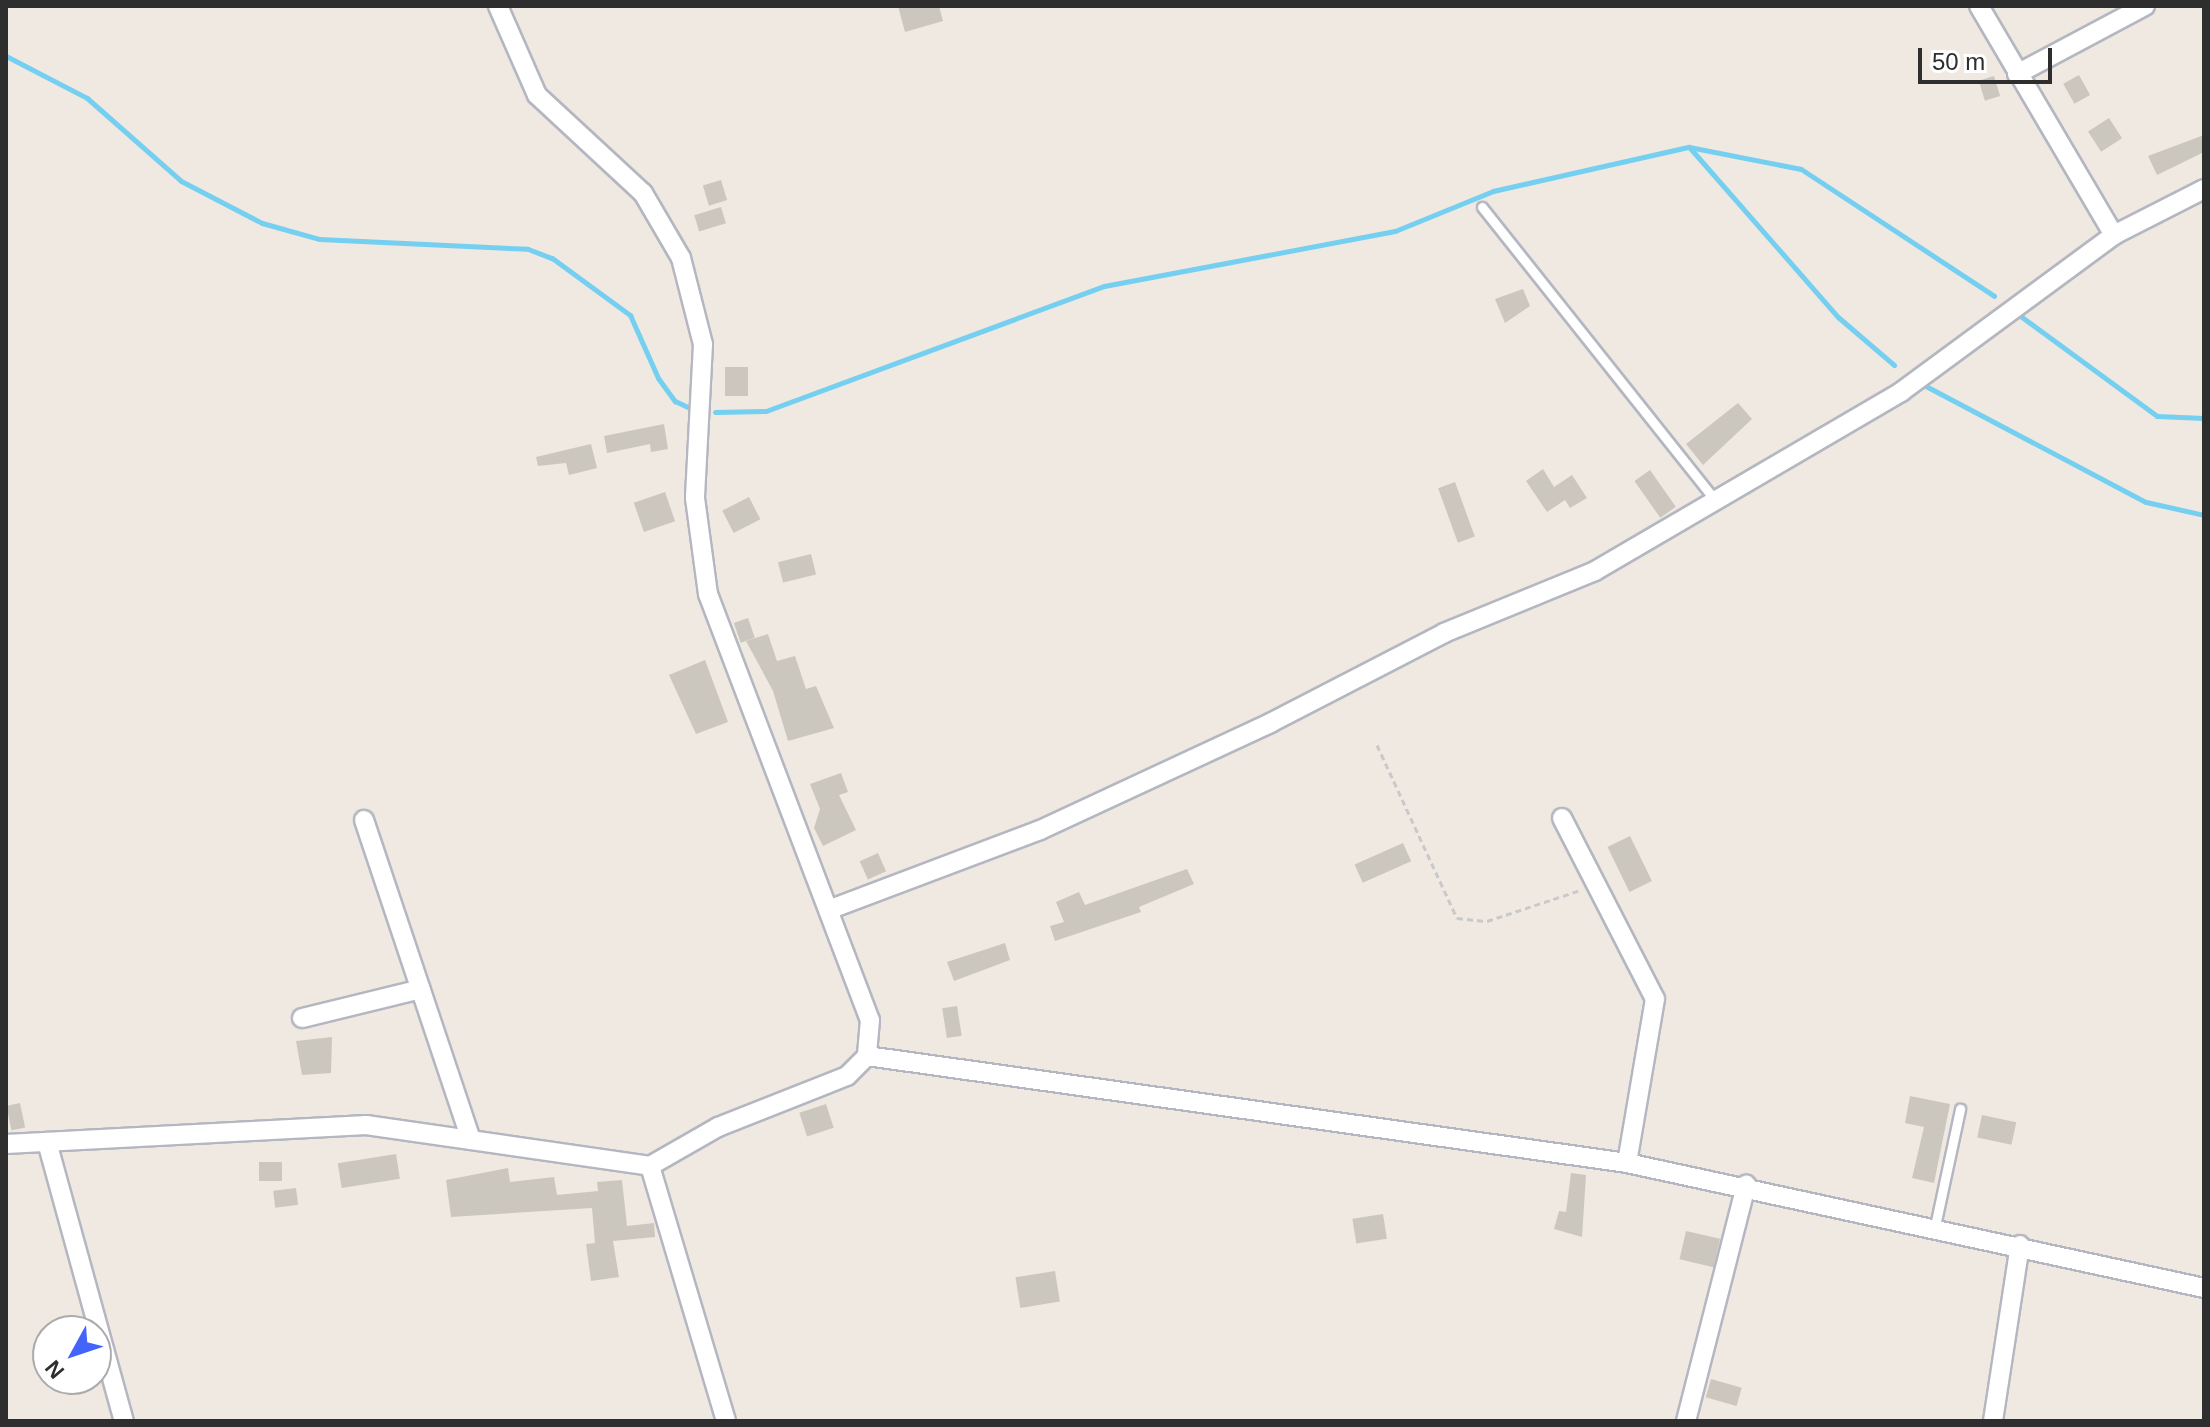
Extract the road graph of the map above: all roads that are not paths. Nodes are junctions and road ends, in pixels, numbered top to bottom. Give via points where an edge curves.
1 (498, 6) edge
2 (1979, 6) edge
3 (2145, 6) edge
4 (2017, 74) junction
5 (2204, 189) edge
6 (1482, 207) dead end
7 (2114, 235) junction
8 (1714, 499) junction
9 (1562, 818) dead end
10 (364, 820) dead end
11 (831, 909) junction
12 (421, 989) junction
13 (302, 1018) dead end
14 (867, 1056) junction
15 (1960, 1109) dead end
16 (471, 1140) junction
17 (47, 1142) junction
18 (6, 1144) edge
19 (1627, 1163) junction
20 (650, 1166) junction
21 (1746, 1185) junction
22 (1935, 1226) junction
23 (2020, 1245) junction
24 (2204, 1288) edge
25 (124, 1421) edge
26 (726, 1421) edge
27 (1686, 1421) edge
28 (1993, 1421) edge

1 - 11 street via 537,95 559,122 643,193 681,258 697,305 705,372 695,498 698,551 721,637
2 - 4 street
3 - 4 street
4 - 7 street
5 - 7 street
6 - 8 lane
7 - 8 street via 1901,392
8 - 11 street via 1595,571 1444,633 1270,723 1040,830
9 - 19 street via 1655,999
10 - 12 street
11 - 14 street via 863,994
12 - 13 street
12 - 16 street
14 - 19 street
14 - 20 street via 847,1076 718,1127
15 - 22 lane
16 - 17 street via 366,1125
16 - 20 street
17 - 18 street
17 - 25 street
19 - 21 street
20 - 26 street
21 - 22 street
21 - 27 street
22 - 23 street
23 - 24 street
23 - 28 street

